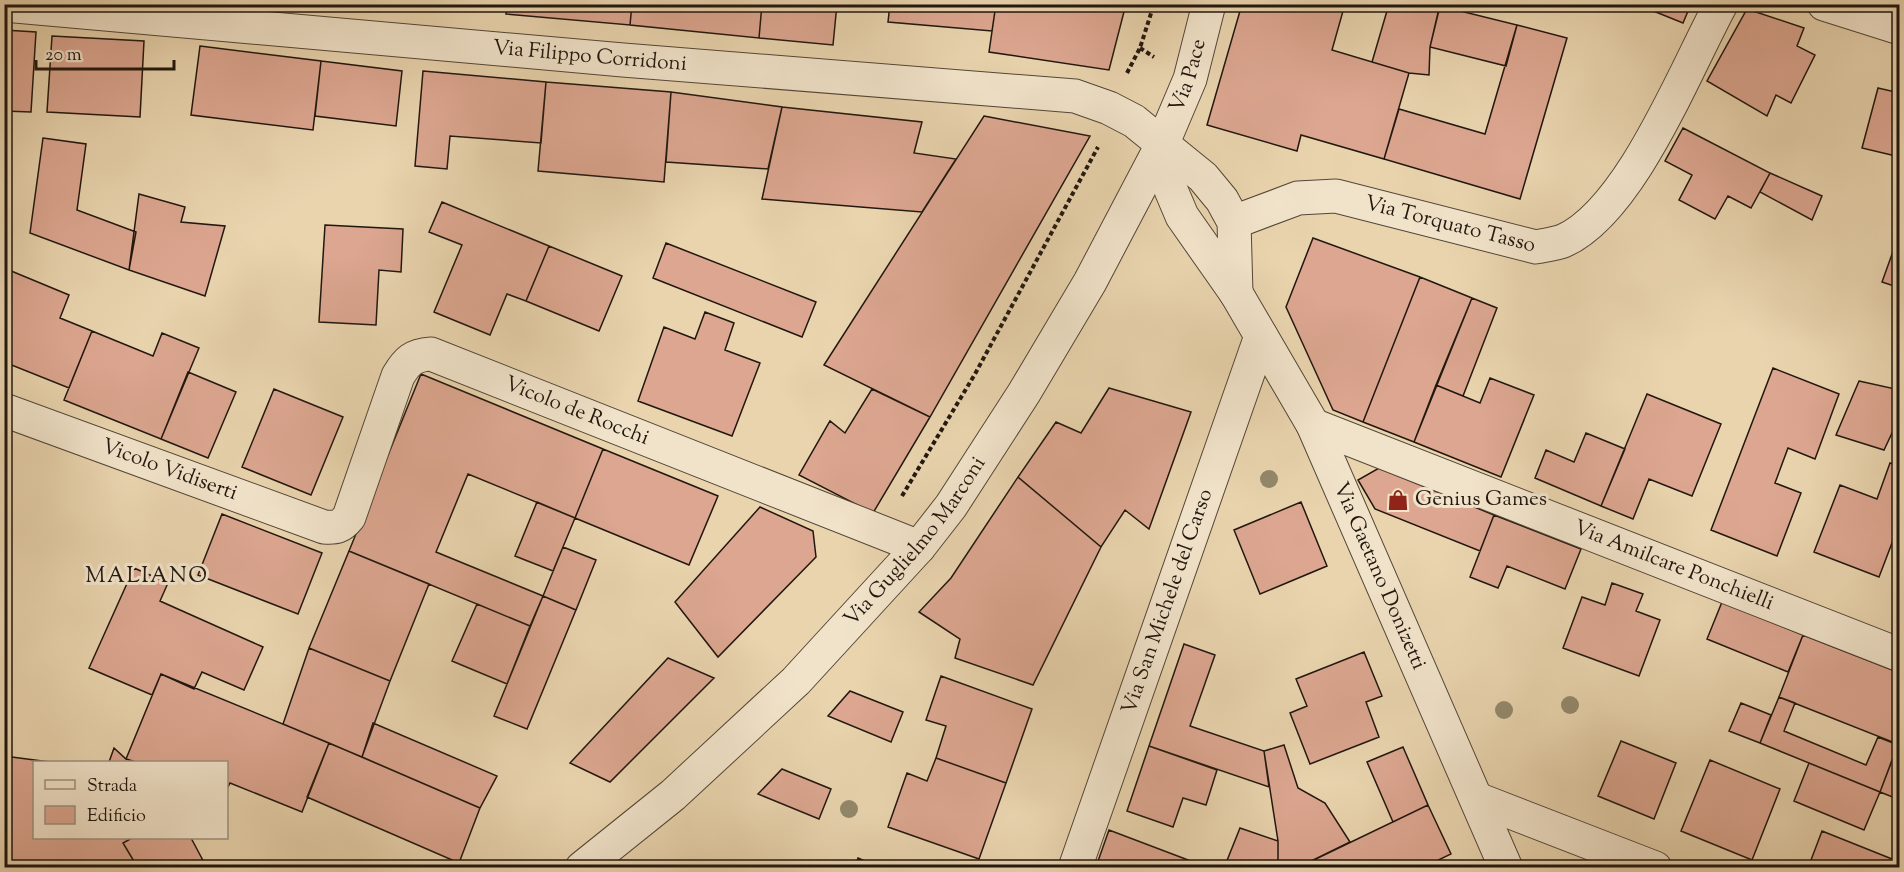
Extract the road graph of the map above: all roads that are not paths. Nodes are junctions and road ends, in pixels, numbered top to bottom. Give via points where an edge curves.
1 (1209, 4) edge
2 (1721, 4) edge
3 (1824, 4) edge
4 (4, 5) edge
5 (144, 11) edge
6 (1899, 28) edge
7 (1162, 145) junction
8 (1234, 222) junction
9 (1236, 293) junction
10 (1261, 336) junction
11 (4, 410) edge
12 (1313, 425) junction
13 (334, 528) joint
14 (919, 547) junction
15 (1899, 655) edge
16 (1478, 799) junction
17 (582, 867) edge
18 (1075, 867) edge
19 (1506, 867) edge
20 (1655, 867) edge

1 - 7 street, Via Pace via 1190,80
2 - 8 street, Via Torquato Tasso via 1653,139 1593,221 1563,240 1536,247 1336,196 1298,198
3 - 6 street
4 - 5 street, Via Filippo Corridoni
5 - 7 street, Via Filippo Corridoni via 1075,96 1134,121
7 - 8 street, Via Filippo Corridoni via 1203,177
7 - 9 street, Via Gaetano Donizetti via 1171,190 1182,216
7 - 14 street, Via Guglielmo Marconi via 1024,393 951,506
8 - 9 street
9 - 10 street, Via Gaetano Donizetti
10 - 12 street, Via Gaetano Donizetti
10 - 18 street, Via San Michele del Carso
11 - 13 street, Vicolo Vidiserti
12 - 15 street, Via Amilcare Ponchielli
12 - 16 street, Via Gaetano Donizetti
13 - 14 street, Vicolo de Rocchi via 349,517 402,370 416,355 430,354
14 - 17 street, Via Guglielmo Marconi via 796,681 673,795
16 - 19 street, Via Gaetano Donizetti
16 - 20 street

